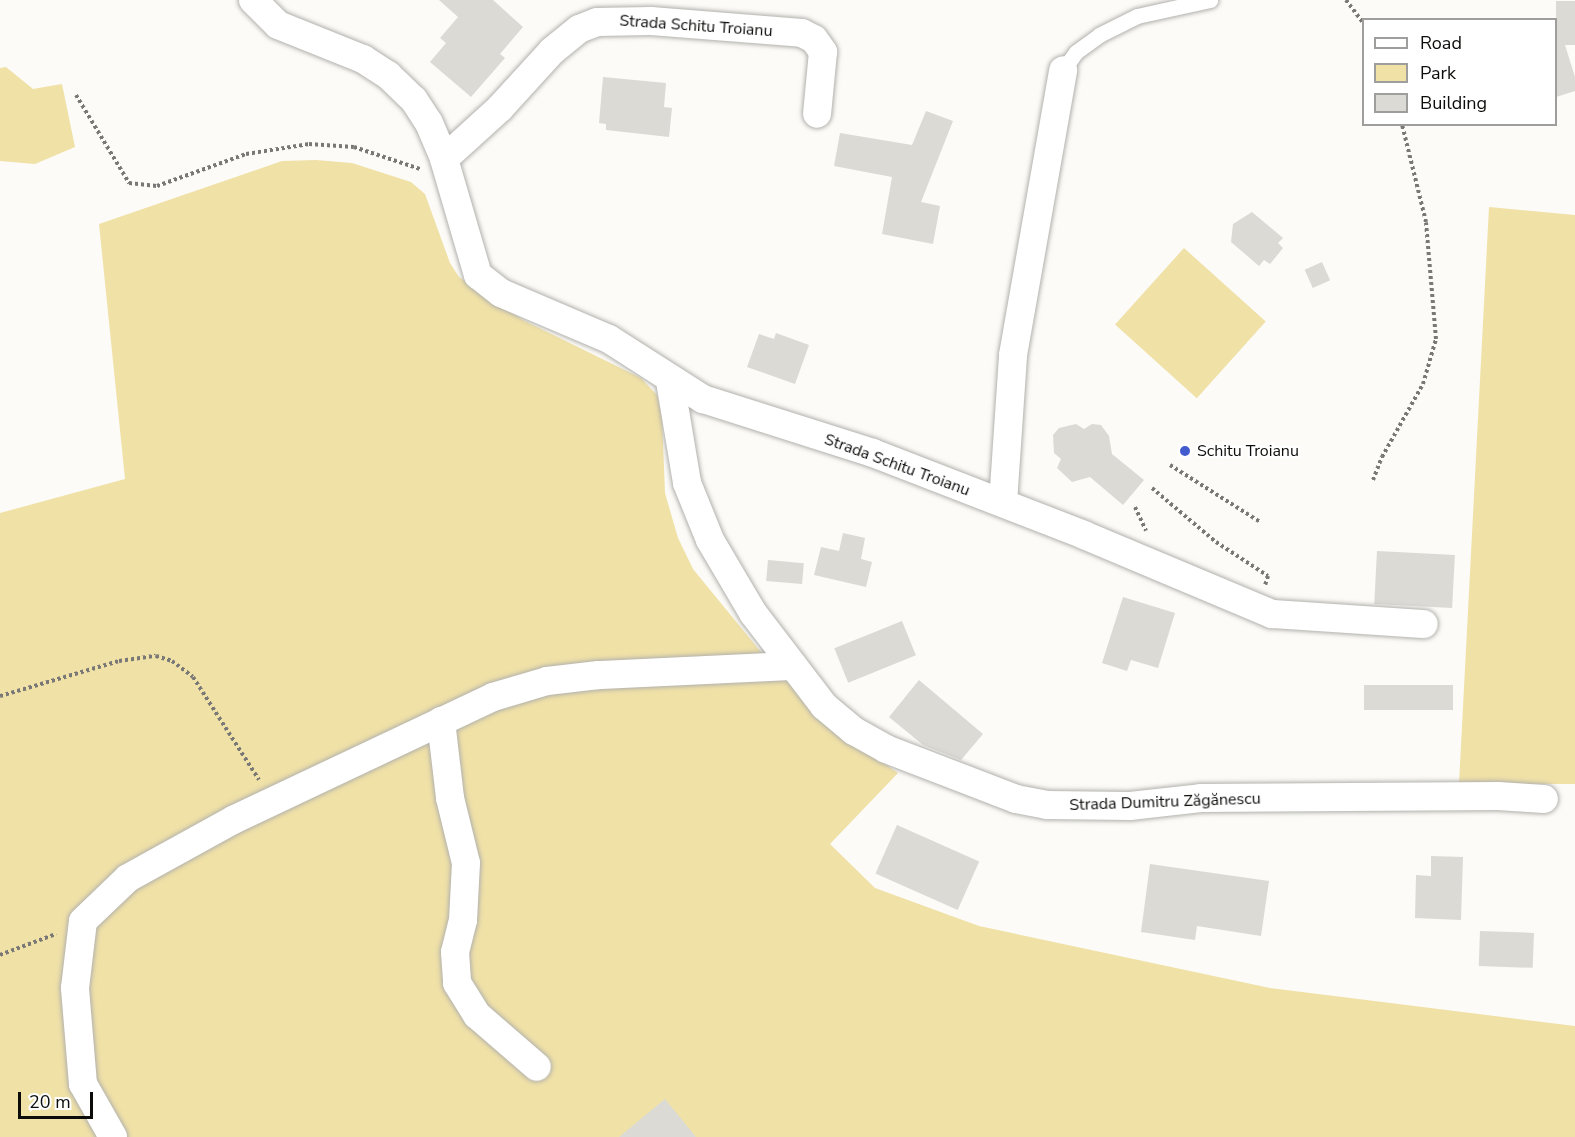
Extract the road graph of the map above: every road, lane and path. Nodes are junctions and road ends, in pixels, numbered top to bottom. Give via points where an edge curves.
1 (253, 0) edge
2 (1210, 0) edge
3 (1346, 0) edge
4 (1362, 21) edge
5 (1063, 70) joint
6 (76, 94) dead end
7 (817, 114) dead end
8 (1402, 126) edge
9 (446, 170) junction
10 (670, 381) junction
11 (1170, 465) dead end
12 (1373, 480) dead end
13 (1152, 488) dead end
14 (996, 501) junction
15 (1260, 522) dead end
16 (1256, 608) junction
17 (1424, 624) dead end
18 (793, 666) junction
19 (0, 696) edge
20 (441, 721) junction
21 (1544, 799) dead end
22 (273, 800) junction
23 (83, 921) junction
24 (0, 955) edge
25 (537, 1067) dead end
26 (113, 1137) edge

1 - 9 street, Strada Schitu Troianu via 278,25 344,50 388,75 429,123
2 - 5 lane via 1137,16 1099,35 1076,52
3 - 4 path
5 - 14 street via 1013,355
6 - 9 path via 129,183 157,186 246,154 309,144 354,147
7 - 9 street, Strada Schitu Troianu via 823,52 814,39 802,33 651,21 597,22 579,29 552,51
8 - 12 path via 1426,222 1436,339 1423,384
9 - 10 street, Strada Schitu Troianu via 478,275 501,293 609,339
10 - 14 street, Strada Schitu Troianu via 703,399 873,453
10 - 18 street via 687,483 696,510 753,613
11 - 15 path
13 - 16 path via 1216,542 1268,576
14 - 16 street, Strada Schitu Troianu
16 - 17 street, Strada Schitu Troianu via 1272,614
18 - 20 street via 651,671 547,681 493,697
18 - 21 street, Strada Dumitru Zăgănescu via 824,706 886,749 1016,799 1037,803 1081,807 1201,798
19 - 22 path via 120,661 156,656 172,661 193,677
20 - 22 street
20 - 25 street via 450,798 466,863 464,920 455,952 457,983 477,1015
22 - 23 street via 171,851 128,878
23 - 24 path
23 - 26 street via 75,988 83,1084

